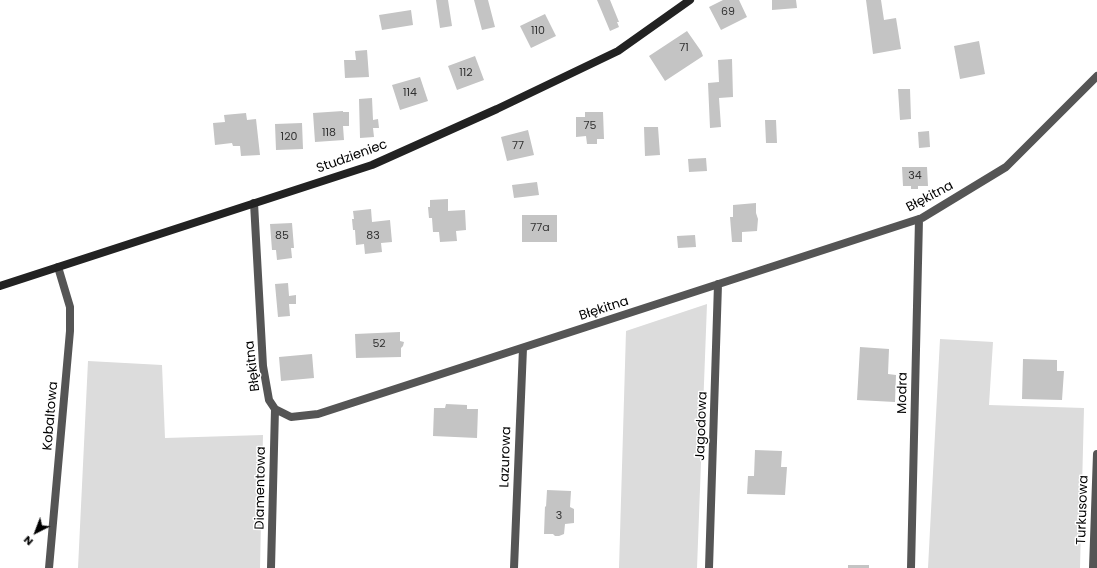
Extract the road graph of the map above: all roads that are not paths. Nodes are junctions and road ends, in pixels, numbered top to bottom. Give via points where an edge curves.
1 (690, 0) edge
2 (1097, 76) edge
3 (254, 203) junction
4 (919, 219) junction
5 (58, 267) junction
6 (718, 284) junction
7 (0, 286) edge
8 (523, 348) junction
9 (275, 409) junction
10 (1097, 454) edge
11 (50, 568) edge
12 (271, 568) edge
13 (514, 568) edge
14 (709, 568) edge
15 (911, 568) edge
16 (1093, 568) edge

1 - 3 street, Studzieniec via 618,51 497,109 372,165
2 - 4 street, Błękitna via 1006,167
3 - 5 street, Studzieniec
3 - 9 street, Błękitna via 263,366 269,400
4 - 6 street, Błękitna
4 - 15 street, Modra
5 - 7 street, Studzieniec
5 - 11 street, Kobaltowa via 70,307 70,331
6 - 8 street, Błękitna
6 - 14 street, Jagodowa
8 - 9 street, Błękitna via 318,414 291,417
8 - 13 street, Lazurowa
9 - 12 street, Diamentowa
10 - 16 street, Turkusowa

